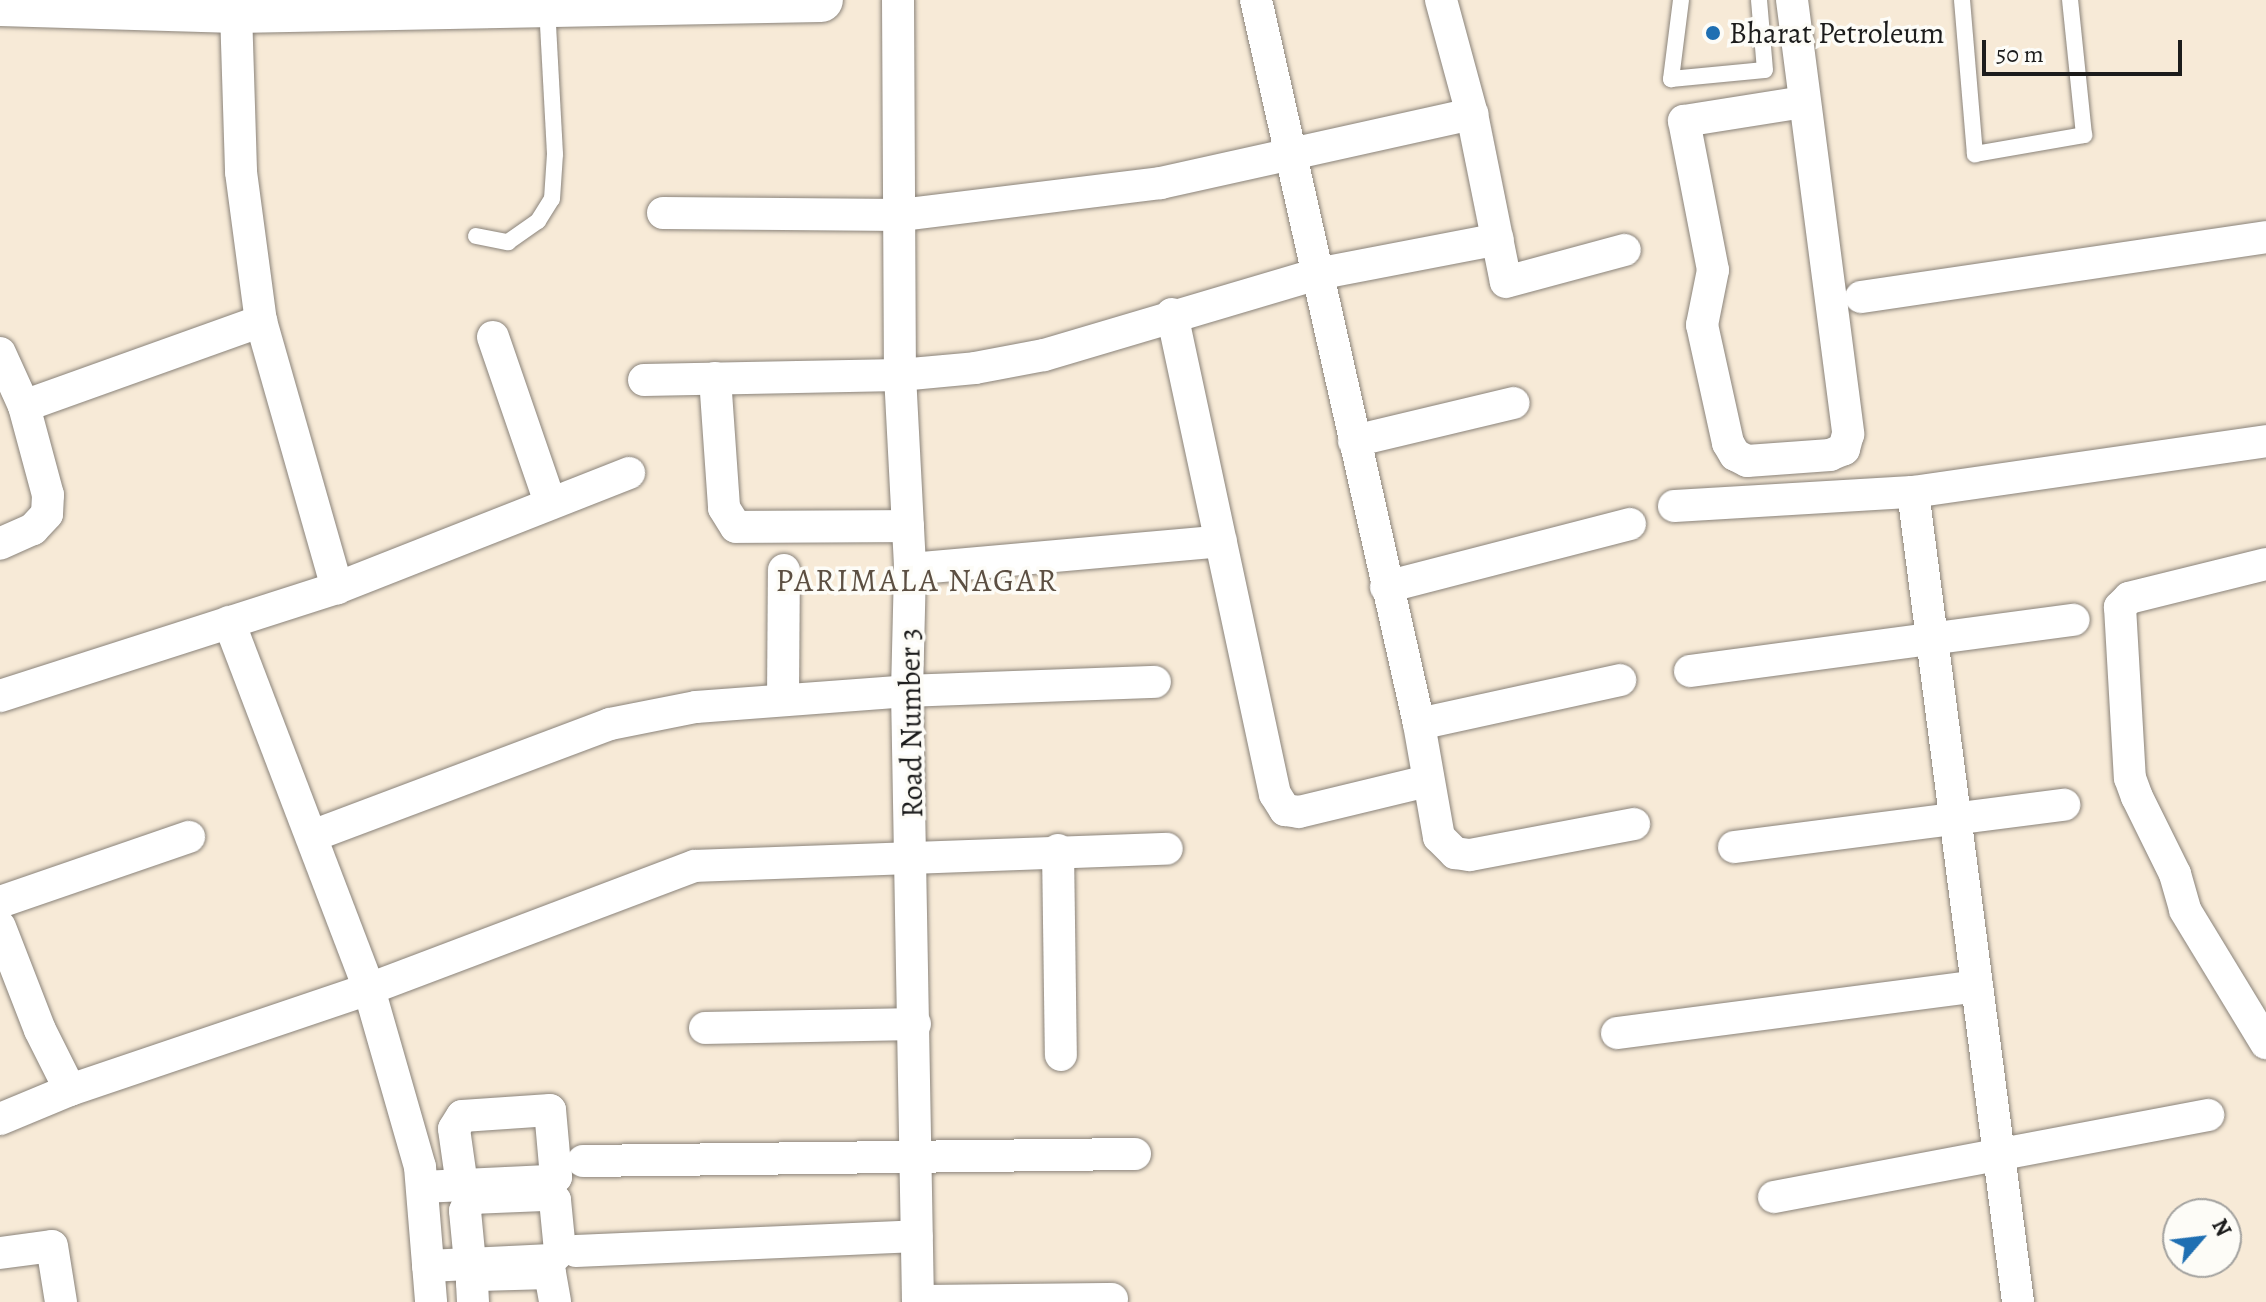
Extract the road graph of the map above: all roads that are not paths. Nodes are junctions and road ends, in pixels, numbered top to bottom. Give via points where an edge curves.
1 (821, 0) edge
2 (898, 0) edge
3 (1256, 0) edge
4 (1441, 0) edge
5 (1681, 0) edge
6 (1759, 0) edge
7 (1792, 0) edge
8 (1962, 0) edge
9 (2070, 0) edge
10 (677, 2) edge
11 (359, 3) edge
12 (0, 4) edge
13 (547, 5) junction
14 (236, 11) junction
15 (1804, 102) junction
16 (1472, 114) junction
17 (1293, 156) junction
18 (663, 213) dead end
19 (901, 215) junction
20 (476, 236) dead end
21 (2266, 237) edge
22 (1498, 239) junction
23 (1625, 250) dead end
24 (1317, 274) junction
25 (1861, 297) dead end
26 (1172, 314) junction
27 (261, 321) junction
28 (493, 337) dead end
29 (0, 353) edge
30 (900, 375) junction
31 (715, 378) junction
32 (644, 380) dead end
33 (1514, 403) dead end
34 (24, 406) junction
35 (1354, 441) junction
36 (2266, 441) edge
37 (629, 473) dead end
38 (1913, 492) junction
39 (550, 503) junction
40 (1674, 506) dead end
41 (1630, 524) dead end
42 (908, 526) junction
43 (1221, 541) junction
44 (0, 544) edge
45 (2266, 564) edge
46 (910, 569) junction
47 (784, 570) dead end
48 (1386, 587) junction
49 (337, 588) junction
50 (2074, 620) dead end
51 (229, 622) junction
52 (1932, 641) junction
53 (1690, 671) dead end
54 (1620, 680) dead end
55 (1155, 682) dead end
56 (907, 691) junction
57 (0, 696) edge
58 (783, 699) junction
59 (1419, 724) junction
60 (1427, 781) junction
61 (2064, 805) dead end
62 (1955, 817) junction
63 (1634, 824) dead end
64 (312, 836) junction
65 (189, 837) dead end
66 (1734, 847) dead end
67 (1167, 849) dead end
68 (1058, 850) junction
69 (913, 856) junction
70 (0, 902) edge
71 (0, 927) edge
72 (1977, 986) junction
73 (369, 989) junction
74 (915, 1024) junction
75 (705, 1028) dead end
76 (1617, 1033) dead end
77 (2266, 1043) edge
78 (1061, 1055) dead end
79 (70, 1090) junction
80 (2208, 1115) dead end
81 (0, 1119) edge
82 (1135, 1154) dead end
83 (1998, 1156) junction
84 (917, 1158) junction
85 (583, 1161) dead end
86 (462, 1185) dead end
87 (422, 1187) junction
88 (1774, 1197) dead end
89 (917, 1236) junction
90 (576, 1251) dead end
91 (0, 1253) edge
92 (470, 1263) dead end
93 (428, 1266) junction
94 (1112, 1299) dead end
95 (918, 1301) edge
96 (61, 1302) edge
97 (431, 1302) edge
98 (473, 1302) edge
99 (555, 1302) edge
100 (2018, 1302) edge

1 - 10 street
2 - 19 street, Road Number 3
3 - 17 street
4 - 16 street
5 - 6 lane via 1671,79 1765,70
7 - 15 street
8 - 9 lane via 1975,154 2084,135
10 - 13 street
11 - 13 street
11 - 14 street
12 - 14 street
13 - 20 lane via 555,154 552,199 538,221 508,242
14 - 27 street via 241,172
15 - 15 street via 1684,121 1713,270 1702,325 1728,443 1747,461 1830,455 1844,449 1848,434
16 - 17 street
16 - 22 street
17 - 19 street via 1161,183
17 - 24 street
18 - 19 street
19 - 30 street, Road Number 3
21 - 25 street
22 - 23 street via 1506,282
22 - 24 street
24 - 26 street
24 - 35 street
26 - 30 street via 1044,355
26 - 43 street
27 - 34 street
27 - 49 street
28 - 39 street
29 - 34 street
30 - 31 street
30 - 42 street, Road Number 3
31 - 32 street
31 - 42 street via 724,508 736,527
33 - 35 street
34 - 44 street via 48,495 47,514 33,529
35 - 48 street
36 - 38 street
37 - 39 street
38 - 40 street
38 - 52 street
39 - 49 street
41 - 48 street
42 - 46 street, Road Number 3
43 - 46 street
43 - 60 street via 1275,794 1285,810 1299,812
45 - 77 street via 2129,598 2120,607 2130,778 2175,874 2185,910
46 - 56 street, Road Number 3
47 - 58 street
48 - 59 street
49 - 51 street
50 - 52 street
51 - 57 street
51 - 64 street
52 - 53 street
52 - 62 street
54 - 59 street
55 - 56 street
56 - 58 street
56 - 69 street, Road Number 3
58 - 64 street via 696,707 610,724
59 - 60 street
60 - 63 street via 1439,837 1455,853 1470,855
61 - 62 street
62 - 66 street
62 - 72 street
64 - 73 street
65 - 70 street
67 - 68 street
68 - 69 street
68 - 78 street
69 - 73 street via 695,866
69 - 74 street, Road Number 3
71 - 79 street
72 - 76 street
72 - 83 street
73 - 79 street
73 - 87 street
74 - 75 street
74 - 84 street, Road Number 3
79 - 81 street
80 - 83 street
82 - 84 street
83 - 88 street
83 - 100 street
84 - 85 street
84 - 89 street, Road Number 3
86 - 87 street
87 - 93 street
89 - 90 street
89 - 95 street, Road Number 3
91 - 96 street via 52,1246
92 - 93 street
93 - 97 street
94 - 95 street
98 - 99 street via 472,1283 479,1275 550,1273

